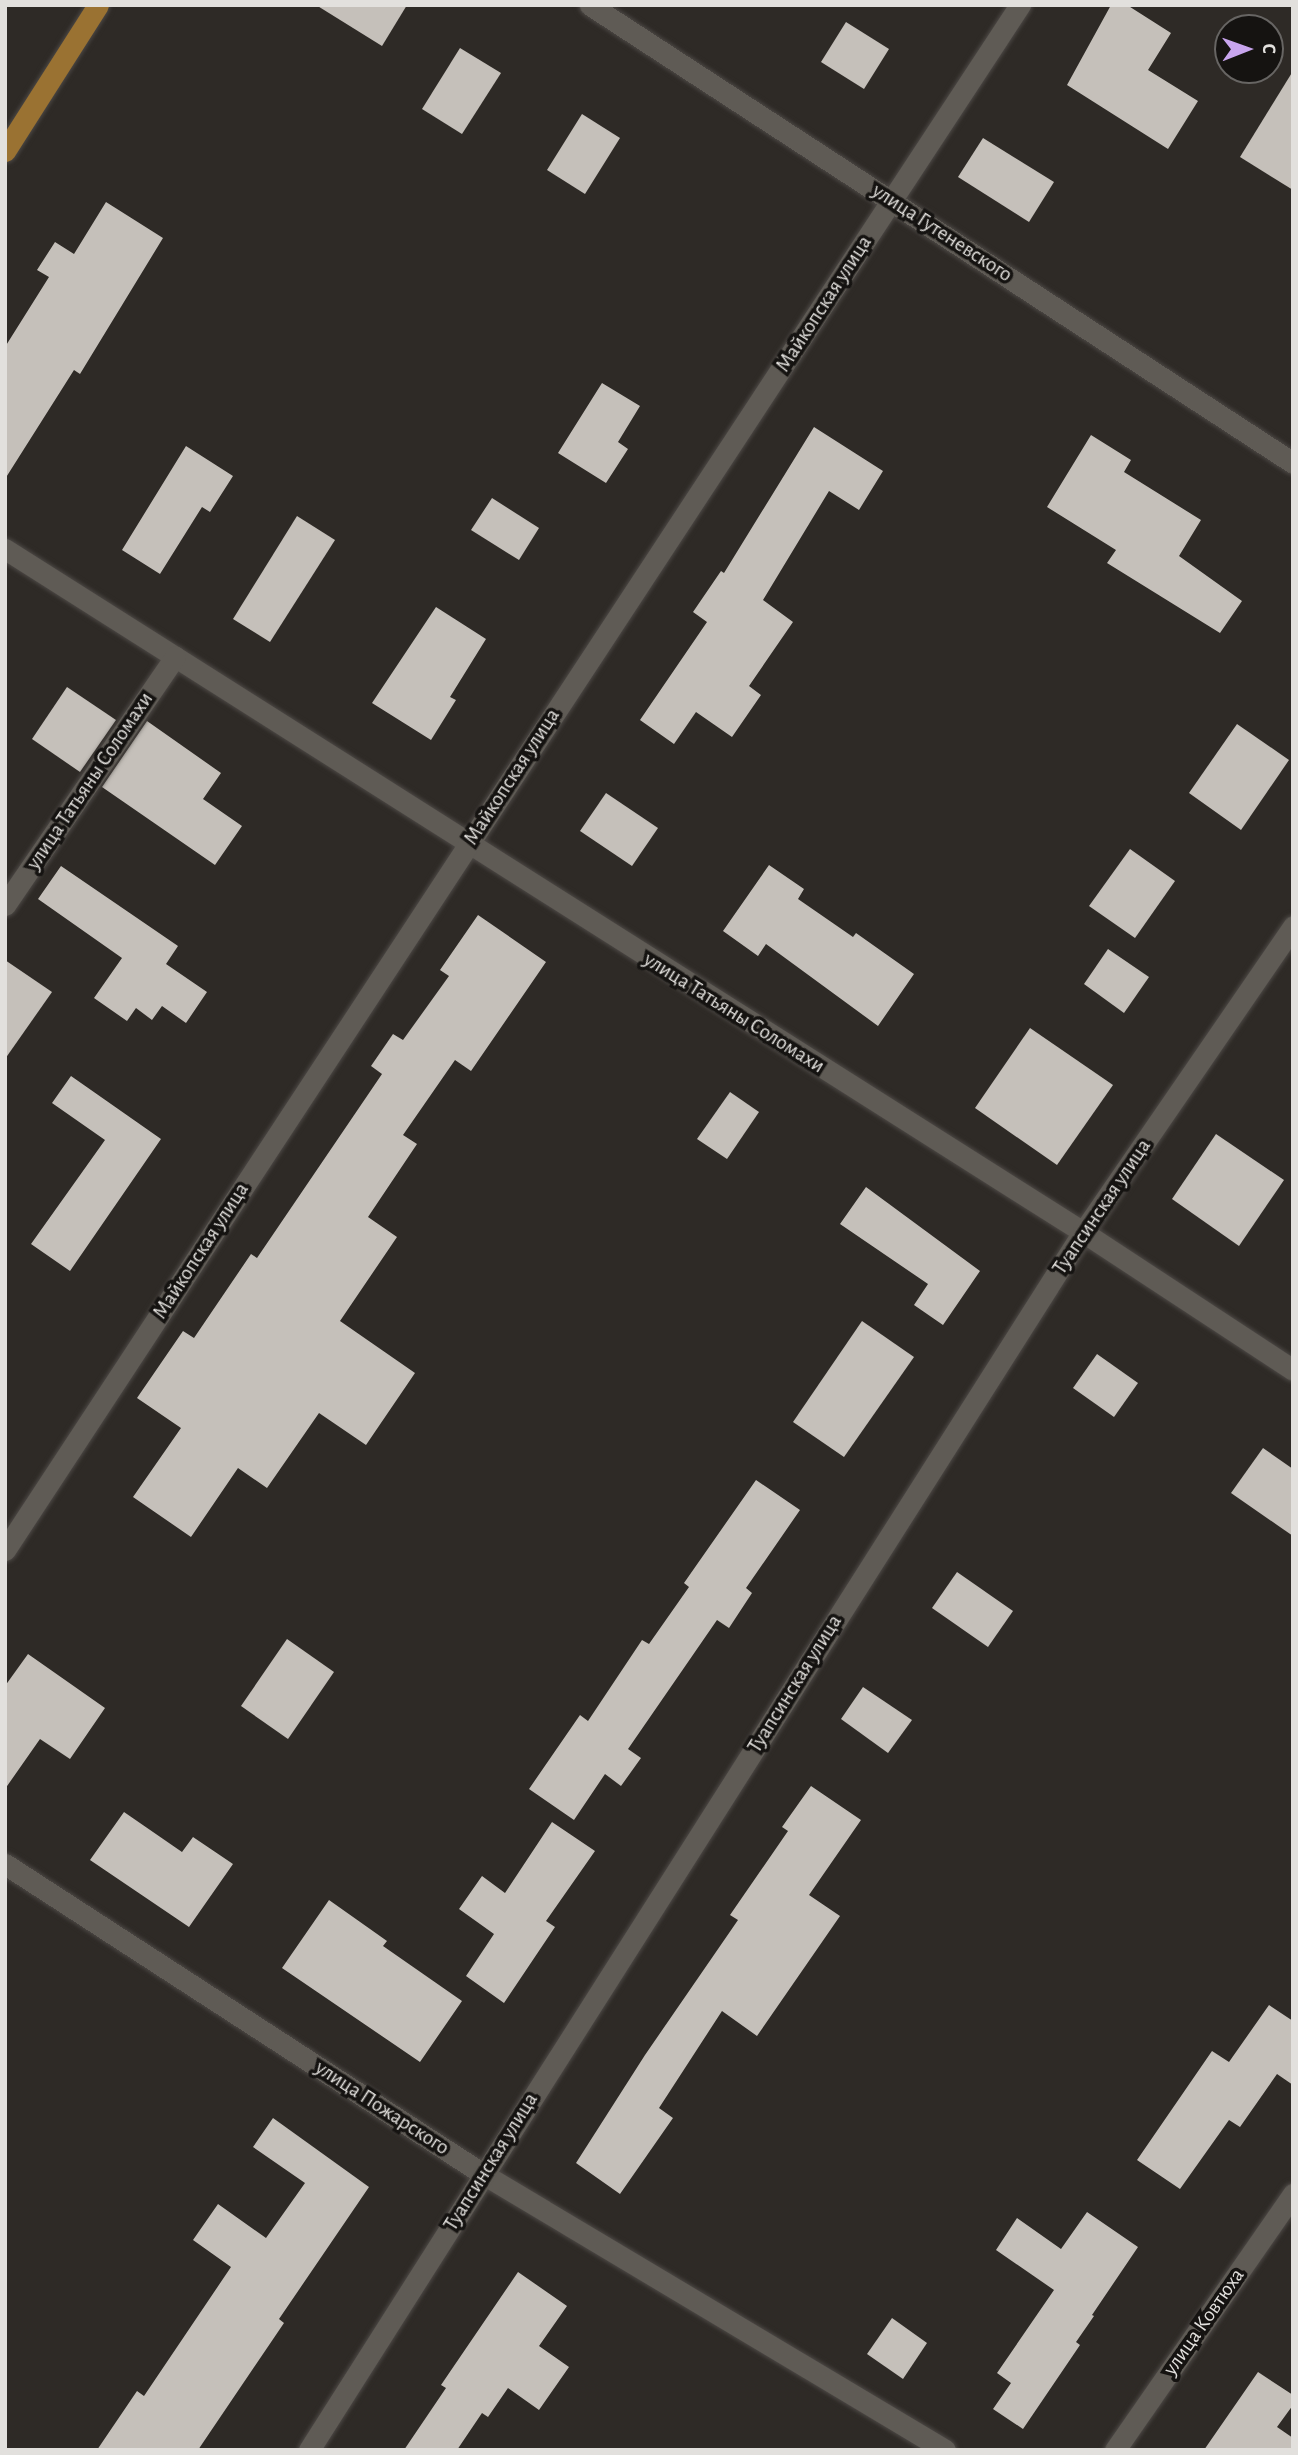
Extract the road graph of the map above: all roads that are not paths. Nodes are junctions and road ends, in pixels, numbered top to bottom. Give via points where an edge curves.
1 (98, 5) edge
2 (590, 5) edge
3 (1020, 5) edge
4 (5, 151) edge
5 (892, 200) junction
6 (1293, 463) edge
7 (5, 549) edge
8 (175, 657) junction
9 (467, 845) junction
10 (5, 905) edge
11 (1293, 926) edge
12 (1083, 1233) junction
13 (1293, 1370) edge
14 (5, 1550) edge
15 (5, 1864) edge
16 (483, 2174) junction
17 (1293, 2194) edge
18 (309, 2450) edge
19 (944, 2450) edge
20 (1115, 2450) edge

1 - 4 main road
2 - 5 street, улица Гутеневского
3 - 5 street, Майкопская улица
5 - 6 street, улица Гутеневского
5 - 9 street, Майкопская улица
7 - 8 street, улица Татьяны Соломахи
8 - 9 street, улица Татьяны Соломахи
8 - 10 street, улица Татьяны Соломахи
9 - 12 street, улица Татьяны Соломахи
9 - 14 street, Майкопская улица
11 - 12 street, Туапсинская улица
12 - 13 street, улица Татьяны Соломахи
12 - 16 street, Туапсинская улица
15 - 16 street, улица Пожарского
16 - 18 street, Туапсинская улица
16 - 19 street, улица Пожарского
17 - 20 street, улица Ковтюха

